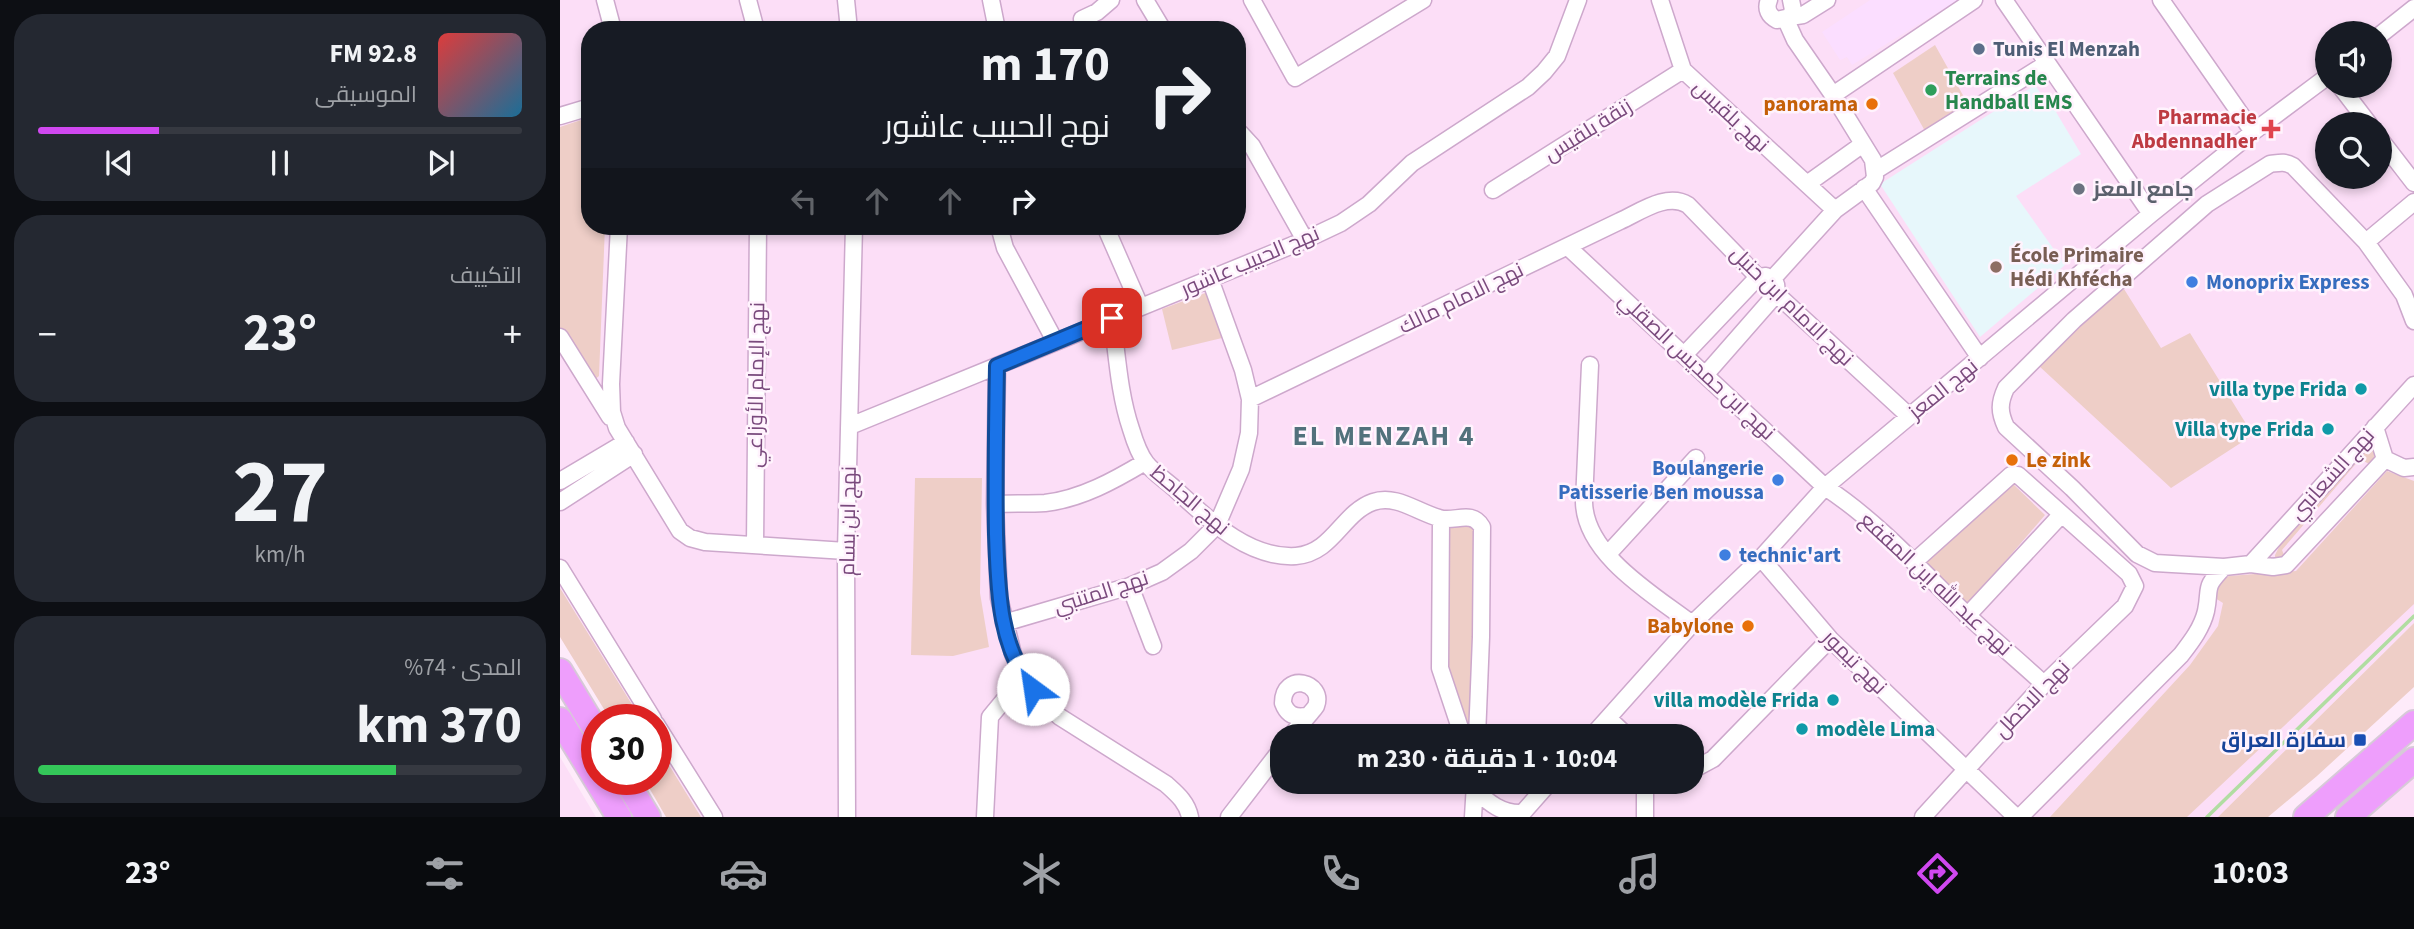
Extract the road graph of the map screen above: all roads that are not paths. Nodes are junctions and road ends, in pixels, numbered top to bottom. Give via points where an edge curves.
1 (605, 0) edge
2 (748, 0) edge
3 (846, 0) edge
4 (991, 0) edge
5 (1111, 0) edge
6 (1145, 0) edge
7 (1252, 0) edge
8 (1423, 0) edge
9 (1578, 0) edge
10 (1660, 0) edge
11 (1769, 0) edge
12 (1791, 0) edge
13 (1827, 0) edge
14 (1974, 0) edge
15 (2004, 0) edge
16 (2161, 0) edge
17 (2414, 8) edge
18 (1788, 18) junction
19 (1082, 19) dead end
20 (611, 21) edge
21 (754, 21) edge
22 (848, 21) edge
23 (994, 21) edge
24 (1158, 21) edge
25 (2392, 25) edge
26 (2046, 64) junction
27 (1683, 70) junction
28 (2315, 86) edge
29 (1833, 95) junction
30 (2349, 98) edge
31 (581, 110) edge
32 (2360, 112) edge
33 (560, 116) edge
34 (2253, 132) junction
35 (1246, 141) edge
36 (1863, 144) junction
37 (2392, 155) edge
38 (1875, 171) junction
39 (2414, 183) edge
40 (1807, 184) junction
41 (1864, 188) junction
42 (1493, 190) dead end
43 (1674, 199) joint
44 (2414, 202) edge
45 (1835, 210) junction
46 (2151, 214) junction
47 (619, 235) edge
48 (758, 235) edge
49 (854, 235) edge
50 (1001, 235) edge
51 (1109, 235) edge
52 (2124, 238) junction
53 (1305, 240) junction
54 (2366, 242) junction
55 (1568, 247) junction
56 (2105, 254) junction
57 (2142, 260) junction
58 (1776, 275) junction
59 (1758, 277) junction
60 (2122, 278) junction
61 (1210, 279) junction
62 (1777, 293) junction
63 (2409, 299) edge
64 (1140, 306) junction
65 (1112, 318) junction
66 (2414, 321) edge
67 (560, 337) edge
68 (1055, 341) junction
69 (1685, 354) junction
70 (1980, 358) junction
71 (1590, 365) dead end
72 (997, 366) junction
73 (1706, 374) junction
74 (2414, 385) edge
75 (1250, 399) junction
76 (1909, 416) junction
77 (850, 426) junction
78 (2375, 426) junction
79 (626, 442) junction
80 (1696, 458) dead end
81 (2385, 459) junction
82 (1145, 462) junction
83 (2414, 467) edge
84 (560, 481) edge
85 (1825, 487) junction
86 (560, 502) edge
87 (995, 504) junction
88 (2062, 515) junction
89 (1441, 520) junction
90 (1217, 525) junction
91 (755, 545) junction
92 (846, 551) junction
93 (1608, 554) junction
94 (1761, 558) junction
95 (1914, 562) junction
96 (2251, 564) junction
97 (2224, 567) junction
98 (560, 568) edge
99 (1130, 586) junction
100 (1968, 616) junction
101 (1004, 623) junction
102 (1692, 624) junction
103 (1830, 639) junction
104 (1153, 646) dead end
105 (560, 671) edge
106 (1023, 677) junction
107 (2044, 684) junction
108 (644, 704) edge
109 (581, 706) edge
110 (1306, 716) dead end
111 (1608, 718) junction
112 (560, 720) edge
113 (2414, 723) edge
114 (1300, 724) edge
115 (1459, 724) edge
116 (1478, 724) edge
117 (1603, 724) edge
118 (1614, 724) edge
119 (672, 750) edge
120 (2414, 760) edge
121 (1270, 764) edge
122 (1704, 764) edge
123 (1967, 769) junction
124 (1474, 794) edge
125 (1482, 794) edge
126 (1539, 794) edge
127 (1644, 794) edge
128 (635, 795) edge
129 (1521, 815) edge
130 (619, 817) edge
131 (649, 817) edge
132 (714, 817) edge
133 (848, 817) edge
134 (985, 817) edge
135 (1190, 817) edge
136 (1229, 817) edge
137 (1473, 817) edge
138 (1645, 817) edge
139 (1923, 817) edge
140 (2018, 817) edge
141 (2306, 817) edge
142 (2348, 817) edge

1 - 20 street
2 - 21 street
3 - 22 street
4 - 23 street
5 - 19 street
6 - 24 street
7 - 8 street via 1295,78
9 - 53 street, نهج الحبيب عاشور via 1556,56 1528,87 1412,163 1369,204
10 - 27 street, نهج بلقيس
11 - 18 street via 1769,14 1777,20
12 - 18 street via 1793,10
13 - 18 street via 1803,15
14 - 29 street
15 - 26 street
16 - 34 street
17 - 25 street
18 - 29 street via 1795,40
26 - 38 street
26 - 46 street
27 - 40 street, نهج بلقيس
27 - 42 street, زنقة بلقيس
28 - 34 street, نهج المعز
29 - 36 street
30 - 32 street
31 - 33 street
34 - 46 street, نهج المعز
35 - 53 street
36 - 38 street
36 - 40 street
37 - 39 street
38 - 41 street via 1872,183
40 - 45 street, نهج بلقيس
41 - 45 street
41 - 70 street
43 - 55 street, نهج الامام مالك
43 - 59 street, نهج الامام ابن حنبل via 1688,205
44 - 54 street
45 - 58 street
46 - 52 street, نهج المعز
47 - 79 street via 611,400
48 - 91 street, نهج الإمام الأوزاعي
49 - 77 street, نهج ابن بسام
50 - 68 street
51 - 64 street
52 - 56 street, نهج المعز
52 - 57 street
53 - 61 street, نهج الحبيب عاشور
54 - 57 street via 2286,162 2270,164 2207,204
54 - 63 street
55 - 69 street, نهج ابن حمديس الصقلي
55 - 75 street, نهج الامام مالك
56 - 60 street
56 - 70 street, نهج المعز
57 - 60 street
58 - 59 street
58 - 62 street
59 - 62 street, نهج الامام ابن حنبل
59 - 69 street
60 - 97 street via 2006,388 2000,415 2006,427 2137,554 2155,564
61 - 64 street, نهج الحبيب عاشور
61 - 75 street, نهج المتنبي
62 - 73 street
62 - 76 street, نهج الامام ابن حنبل
63 - 66 street
64 - 65 street, نهج الحبيب عاشور
65 - 68 street, نهج الحبيب عاشور
65 - 82 street, نهج الجاحظ via 1130,428
67 - 79 street
68 - 72 street, نهج الحبيب عاشور
69 - 73 street, نهج ابن حمديس الصقلي
70 - 76 street, نهج المعز
71 - 93 street via 1584,516
72 - 77 street, نهج الحبيب عاشور
72 - 87 street
73 - 85 street, نهج ابن حمديس الصقلي
74 - 78 street, نهج الشعانبي
75 - 90 street, نهج المتنبي via 1241,469
76 - 85 street, نهج المعز
77 - 92 street, نهج ابن بسام
78 - 81 street
78 - 96 street, نهج الشعانبي
79 - 84 street
79 - 86 street
79 - 91 street via 680,531 705,542
80 - 93 street
81 - 83 street via 2404,468
81 - 96 street via 2291,562 2273,567
82 - 87 street via 1113,482 1076,496 1046,503
82 - 90 street, نهج الجاحظ
85 - 94 street, نهج المعز
85 - 95 street, نهج عبد الله إبن المقفع
87 - 101 street
88 - 95 street via 2018,475 2011,475
88 - 100 street
88 - 107 street, نهج الاخطل via 2135,586 2125,607
89 - 90 street, نهج الجاحظ via 1400,502 1375,501 1351,517 1323,546 1298,556 1247,545
89 - 115 street via 1440,668
89 - 116 street, نهج الجاحظ via 1472,517 1482,527
90 - 99 street, نهج المتنبي via 1162,572
91 - 92 street
92 - 133 street, نهج ابن بسام
93 - 102 street
94 - 102 street, نهج المعز
94 - 103 street, نهج تيمور
95 - 100 street, نهج عبد الله إبن المقفع
96 - 97 street
97 - 140 street via 2211,581 2206,612 2181,655
98 - 108 street
99 - 101 street, نهج المتنبي
99 - 104 street
100 - 107 street, نهج عبد الله إبن المقفع
101 - 106 street
102 - 111 street, نهج المعز
103 - 122 street
103 - 123 street, نهج تيمور
105 - 109 highway
106 - 134 street via 990,717
106 - 135 street via 1060,716 1181,797
107 - 123 street, نهج الاخطل
110 - 114 street
111 - 117 street, نهج المعز
111 - 118 street
112 - 130 highway
113 - 141 highway
119 - 132 street
120 - 142 highway
121 - 136 street
123 - 139 street, نهج الاخطل
123 - 140 street, نهج تيمور
124 - 137 street
125 - 129 street via 1489,803
126 - 129 street
127 - 138 street
128 - 131 highway

